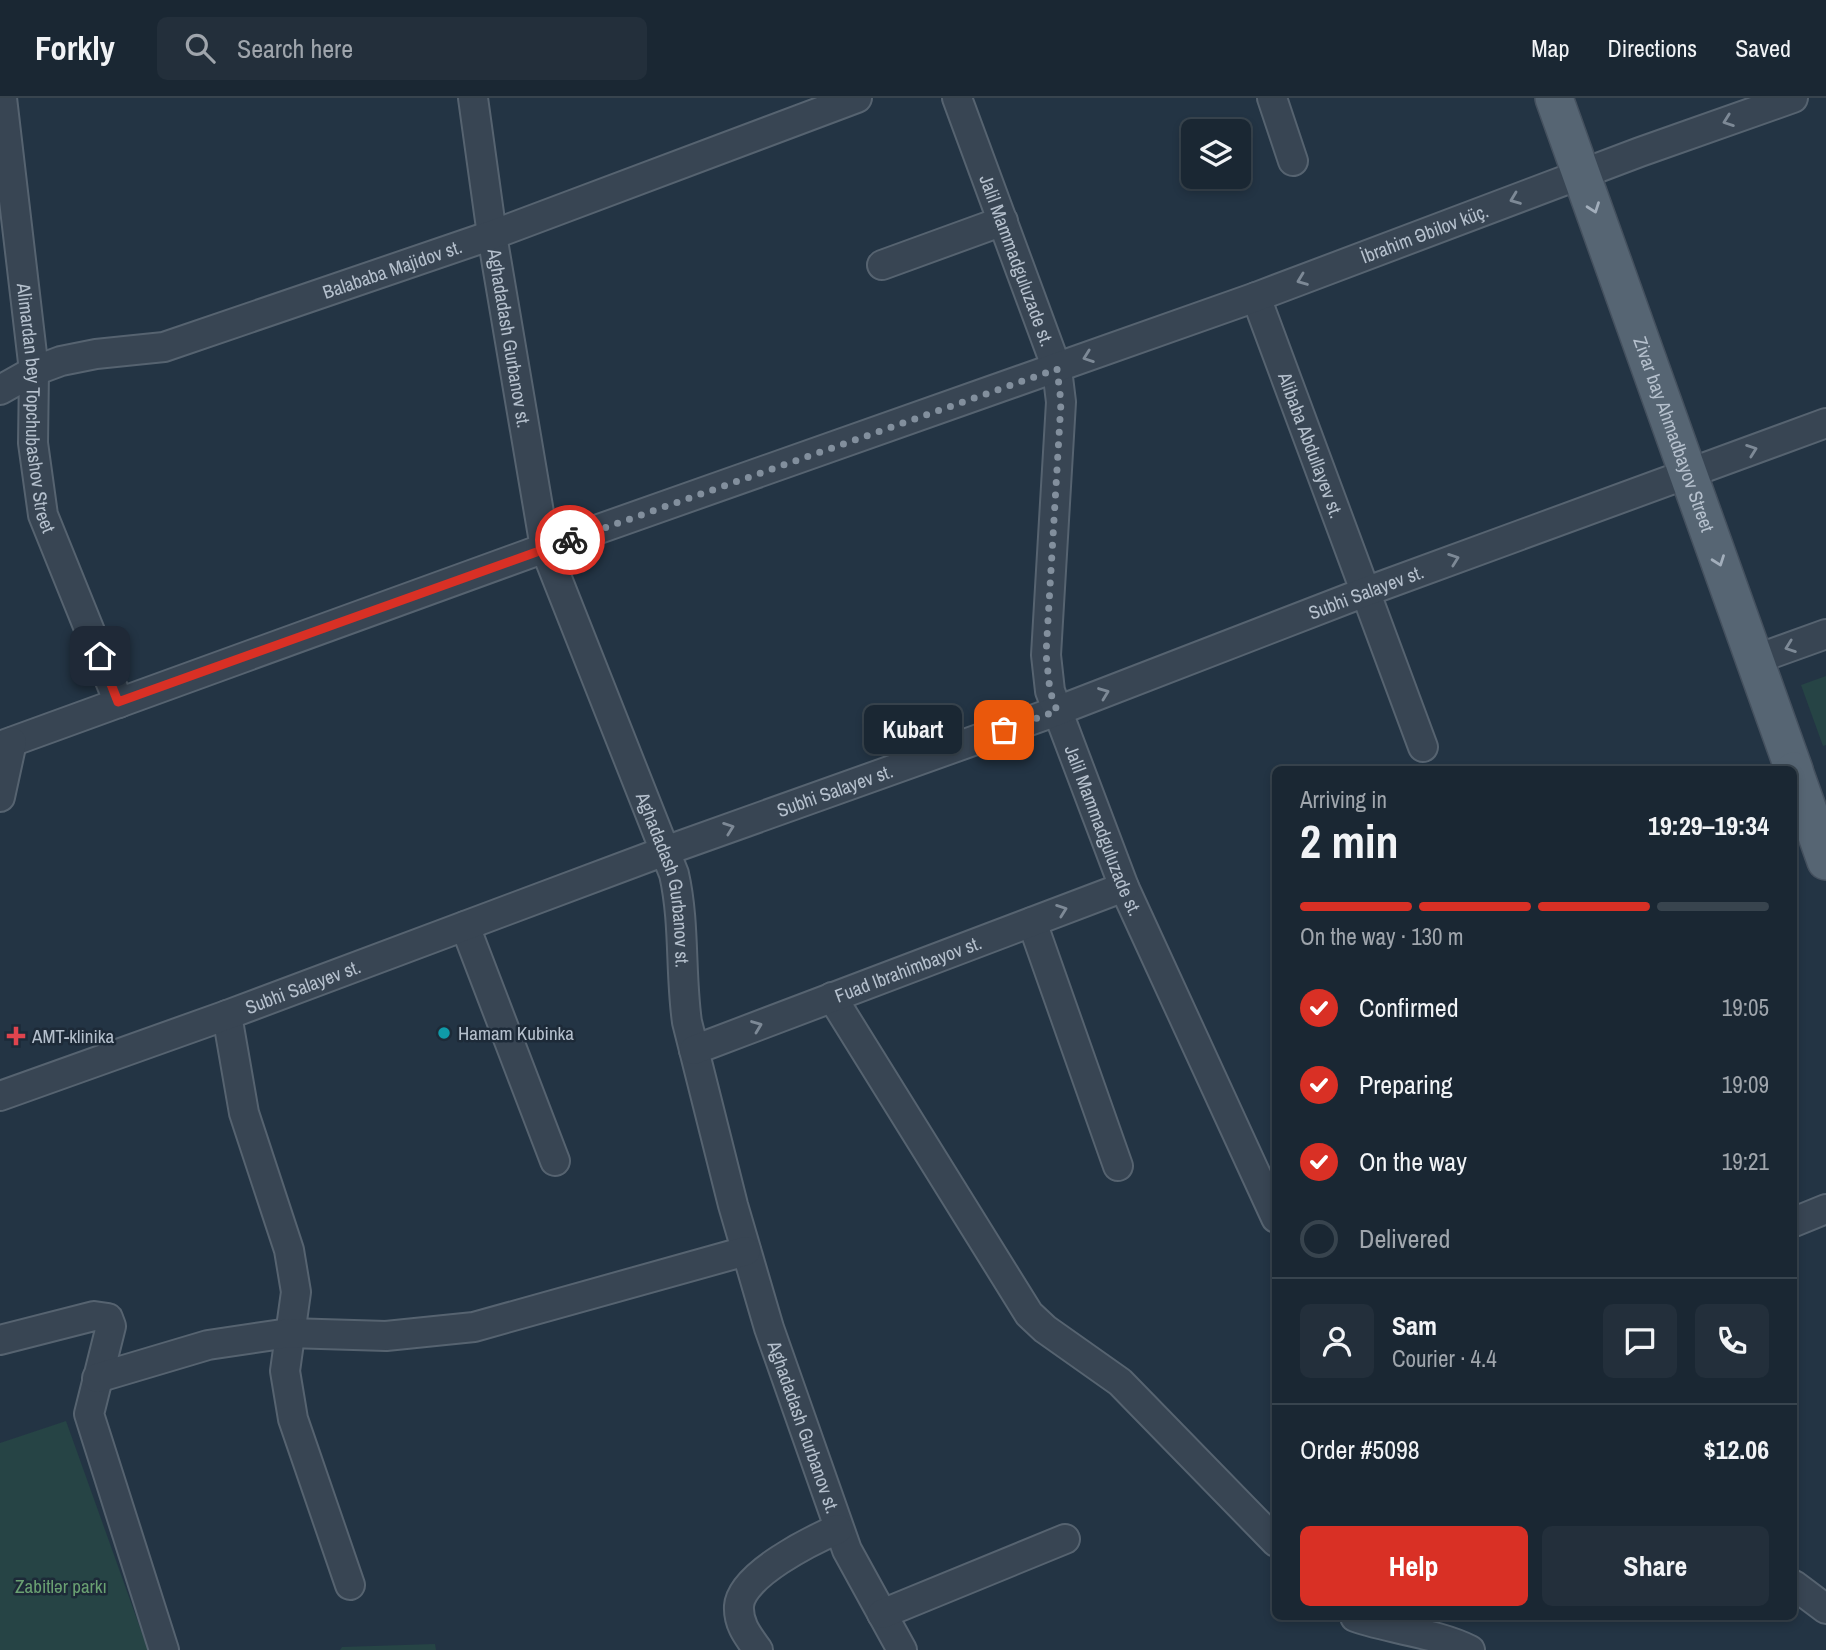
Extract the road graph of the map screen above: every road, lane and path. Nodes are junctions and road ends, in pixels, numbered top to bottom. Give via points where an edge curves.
1 (2, 98) edge
2 (473, 98) edge
3 (857, 98) edge
4 (957, 98) edge
5 (1272, 98) edge
6 (1555, 98) edge
7 (1793, 98) edge
8 (1293, 161) dead end
9 (1581, 174) junction
10 (1003, 221) junction
11 (492, 235) junction
12 (882, 265) dead end
13 (1256, 297) junction
14 (1057, 369) junction
15 (34, 371) junction
16 (0, 390) edge
17 (1826, 423) edge
18 (1688, 473) junction
19 (545, 548) junction
20 (1365, 592) junction
21 (1826, 634) edge
22 (1754, 660) junction
23 (118, 702) junction
24 (1057, 711) junction
25 (6, 744) edge
26 (1423, 747) dead end
27 (1793, 766) edge
28 (1797, 778) edge
29 (0, 797) edge
30 (665, 851) junction
31 (1824, 851) edge
32 (1124, 887) junction
33 (1032, 922) junction
34 (466, 926) junction
35 (832, 997) junction
36 (228, 1015) junction
37 (694, 1050) junction
38 (0, 1096) edge
39 (555, 1161) dead end
40 (1118, 1166) dead end
41 (1272, 1209) edge
42 (1826, 1209) edge
43 (1797, 1221) edge
44 (746, 1251) junction
45 (289, 1333) junction
46 (0, 1340) edge
47 (97, 1378) junction
48 (838, 1529) junction
49 (1272, 1538) edge
50 (1065, 1539) dead end
51 (351, 1585) dead end
52 (1797, 1587) edge
53 (1826, 1609) edge
54 (881, 1614) junction
55 (1365, 1620) edge
56 (1414, 1634) edge
57 (164, 1650) edge
58 (758, 1650) edge
59 (902, 1650) edge
60 (1469, 1650) edge

1 - 15 street, Alimardan bey Topchubashov Street
2 - 11 street, Aghadadash Gurbanov st.
3 - 11 street, Balababa Majidov st.
4 - 10 street, Jalil Mammadguluzade st.
5 - 8 street
6 - 9 main road, Zivar bay Ahmadbayov Street
7 -> 9 street, İbrahim Əbilov küç.
9 -> 13 street, İbrahim Əbilov küç.
9 -> 18 main road, Zivar bay Ahmadbayov Street
10 - 12 street
10 - 14 street, Jalil Mammadguluzade st.
11 - 15 street, Balababa Majidov st. via 164,346 73,358
11 - 19 street, Aghadadash Gurbanov st.
13 -> 14 street, İbrahim Əbilov küç.
13 - 20 street, Alibaba Abdullayev st.
14 - 19 street, İbrahim Əbilov küç.
14 - 24 street, Jalil Mammadguluzade st. via 1061,402 1046,654
15 - 16 street, Balababa Majidov st.
15 - 23 street, Alimardan bey Topchubashov Street via 33,443 43,515
18 -> 17 street, Subhi Salayev st.
20 -> 18 street, Subhi Salayev st.
18 -> 22 main road, Zivar bay Ahmadbayov Street
19 - 23 street, İbrahim Əbilov küç.
19 - 30 street, Aghadadash Gurbanov st.
24 -> 20 street, Subhi Salayev st.
20 - 26 street, Alibaba Abdullayev st.
21 -> 22 street
22 - 27 main road, Zivar bay Ahmadbayov Street
23 - 25 street, İbrahim Əbilov küç.
30 -> 24 street, Subhi Salayev st.
24 - 32 street, Jalil Mammadguluzade st.
25 - 29 street
28 - 31 main road, Zivar bay Ahmadbayov Street
30 - 34 street, Subhi Salayev st.
30 - 37 street, Aghadadash Gurbanov st. via 680,901 684,1000
33 -> 32 street, Fuad Ibrahimbayov st.
32 - 41 street, Jalil Mammadguluzade st.
33 - 35 street, Fuad Ibrahimbayov st.
33 - 40 street
34 - 36 street, Subhi Salayev st.
34 - 39 street
37 -> 35 street, Fuad Ibrahimbayov st.
35 - 49 street via 1029,1314 1128,1390
36 - 38 street, Subhi Salayev st.
36 - 45 street via 244,1113 289,1250 296,1292
37 - 44 street, Aghadadash Gurbanov st.
42 - 43 street
44 - 45 street via 474,1327 386,1336
44 - 48 street, Aghadadash Gurbanov st.
45 - 47 street via 208,1345
45 - 51 street via 285,1371 293,1419
46 - 47 street via 94,1316 108,1318 111,1326
47 - 57 street via 89,1414
48 - 54 street, Aghadadash Gurbanov st.
48 - 58 street via 785,1555 747,1589 739,1604 740,1620
50 - 54 street
52 - 53 street
54 - 59 street, Aghadadash Gurbanov st.
55 - 56 street
56 - 60 street

